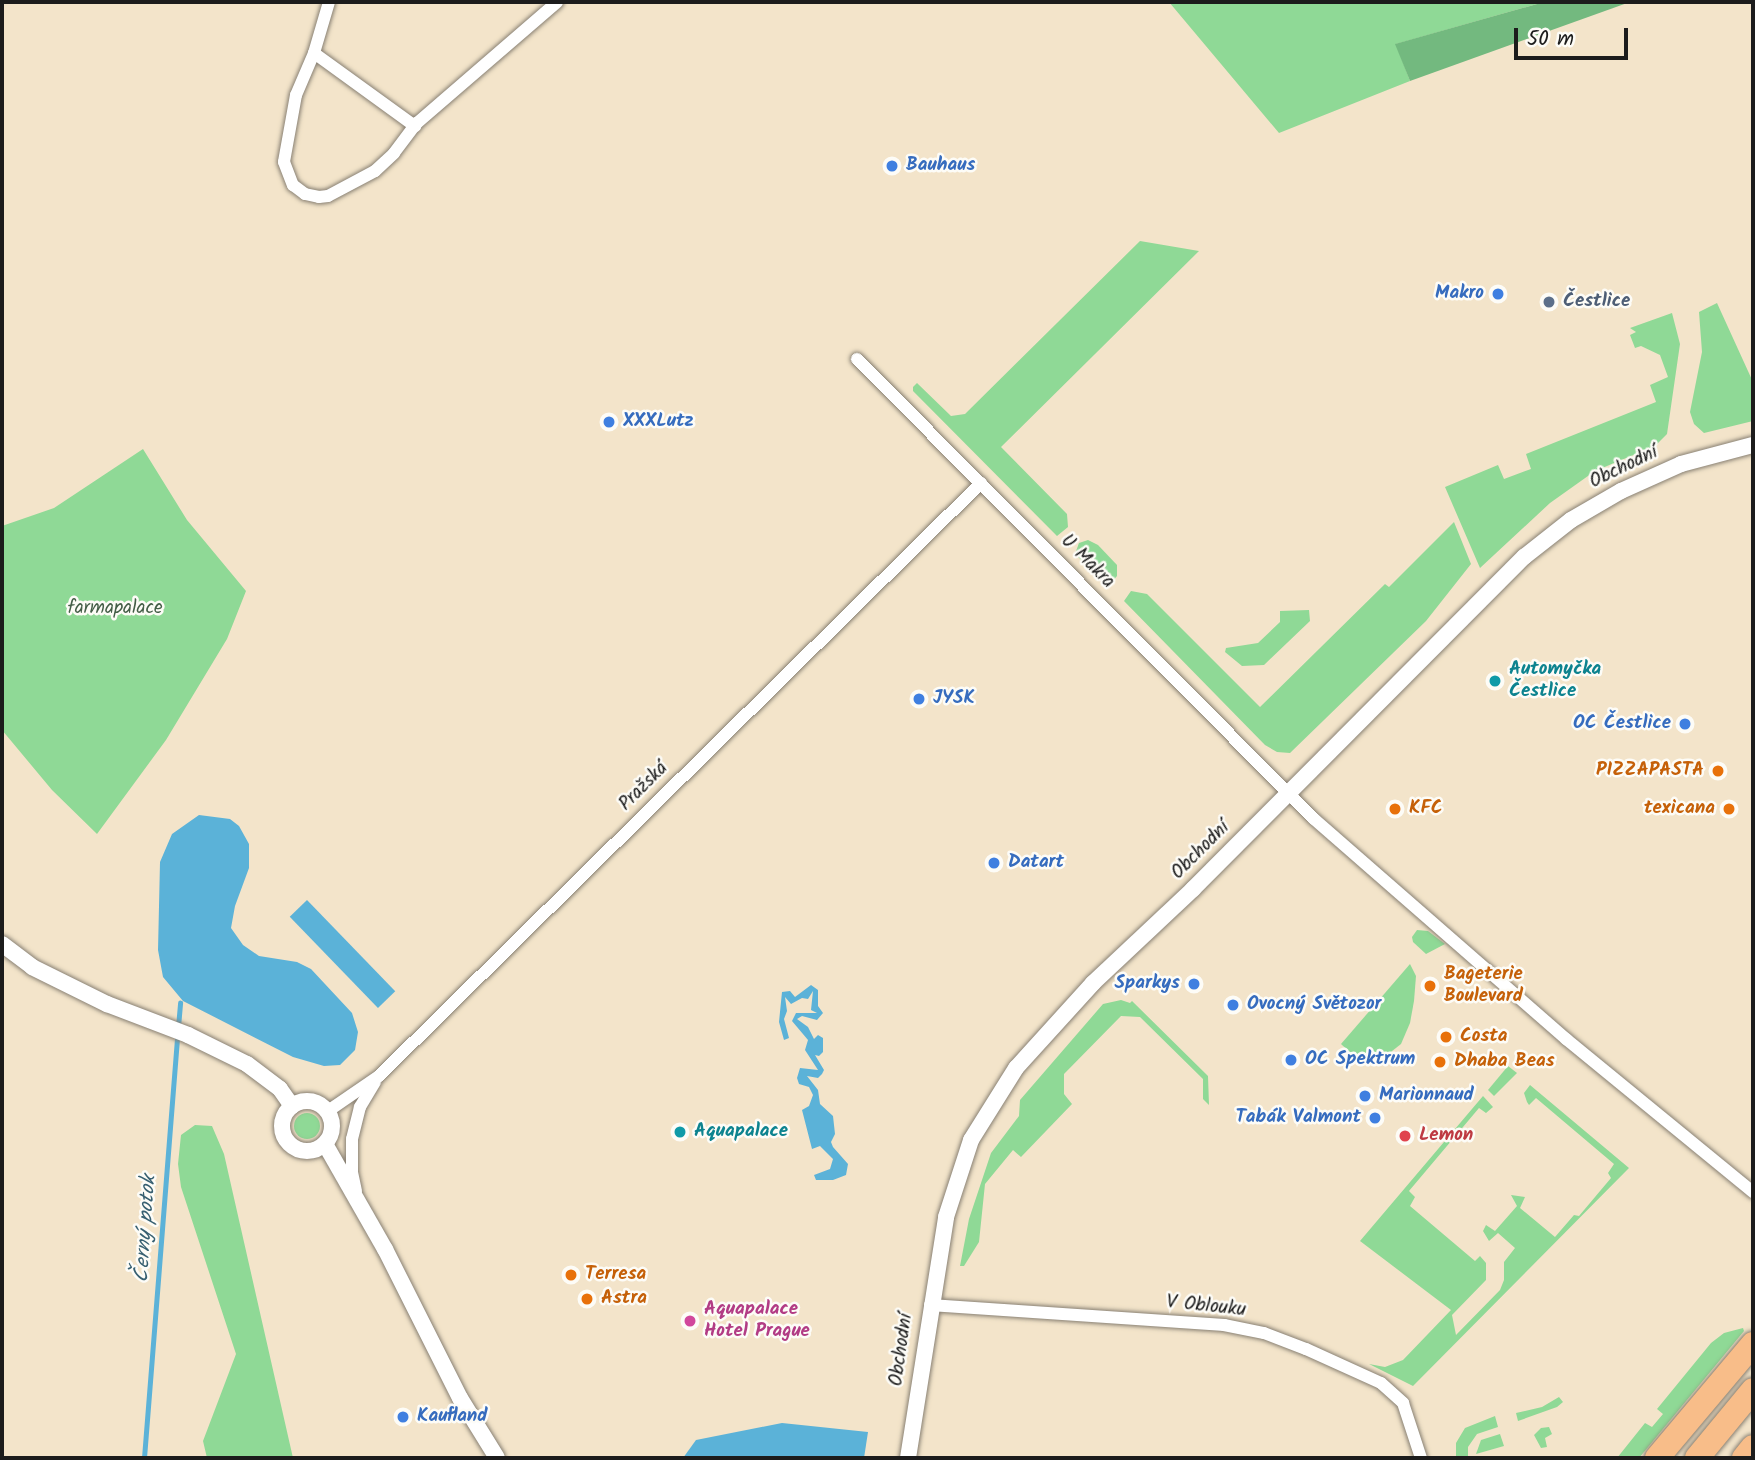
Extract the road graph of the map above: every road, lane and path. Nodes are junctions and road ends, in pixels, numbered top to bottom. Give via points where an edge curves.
1 (329, 2) edge
2 (557, 2) edge
3 (314, 53) junction
4 (415, 127) junction
5 (857, 359) dead end
6 (1753, 445) edge
7 (981, 483) junction
8 (1288, 793) junction
9 (2, 944) edge
10 (379, 1076) junction
11 (292, 1106) junction
12 (328, 1111) junction
13 (325, 1144) junction
14 (1753, 1192) edge
15 (361, 1205) junction
16 (930, 1305) junction
17 (1753, 1343) edge
18 (1753, 1390) edge
19 (1753, 1447) edge
20 (1753, 1453) edge
21 (497, 1458) edge
22 (908, 1458) edge
23 (1421, 1458) edge
24 (1657, 1458) edge
25 (1697, 1458) edge
26 (1744, 1458) edge
27 (1750, 1458) edge

1 - 3 street
2 - 4 street
3 - 4 street
3 - 4 street via 296,95 284,162 293,185 305,194 328,196 375,171
5 - 7 street, U Makra
6 - 8 street, Obchodní via 1681,464 1620,491 1571,520 1478,601
7 - 8 street, U Makra
7 - 10 street, Pražská
8 - 14 street, U Makra via 1566,1039
8 - 16 street, Obchodní via 1093,983 1016,1068 971,1140 961,1167 946,1217
9 - 11 street via 66,984 188,1035 260,1072 281,1088
10 - 12 street, Pražská
10 - 15 street via 360,1107 352,1139 352,1172
11 - 12 street via 314,1102
11 - 13 street via 282,1123 288,1142 303,1151 315,1151
12 - 13 street via 333,1125
13 - 15 street
15 - 21 street via 455,1388
16 - 22 street, Obchodní
16 - 23 street, V Oblouku via 1224,1325 1264,1334 1381,1383 1403,1403
17 - 24 highway
18 - 25 highway
19 - 26 highway
20 - 27 highway

